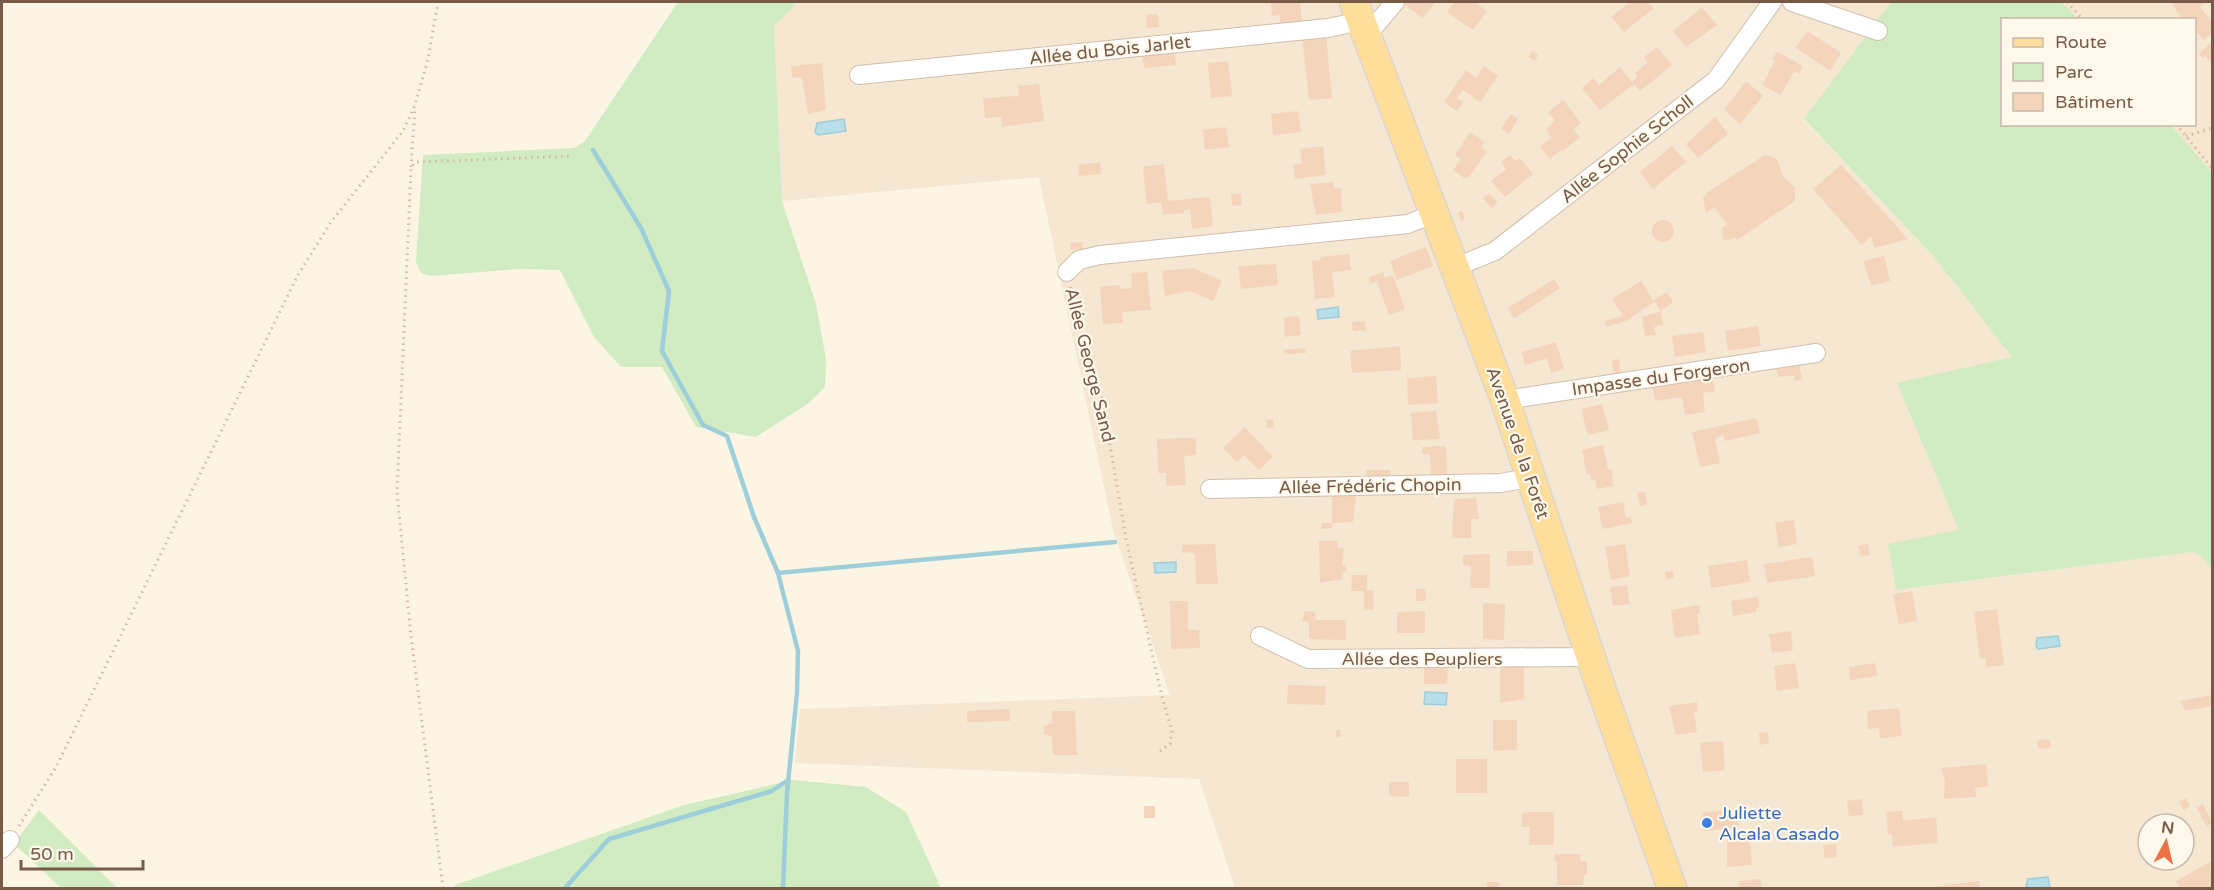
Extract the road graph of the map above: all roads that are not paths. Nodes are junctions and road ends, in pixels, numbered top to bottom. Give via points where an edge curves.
1 (1395, 2) edge
2 (1772, 2) edge
3 (1792, 2) edge
4 (1359, 18) edge
5 (1878, 31) dead end
6 (859, 75) dead end
7 (1435, 213) junction
8 (1456, 267) junction
9 (1067, 272) road end
10 (1816, 353) dead end
11 (1505, 400) junction
12 (1530, 478) junction
13 (1210, 489) dead end
14 (1260, 636) dead end
15 (1589, 653) junction
16 (1672, 888) edge

1 - 4 street via 1374,27
2 - 8 street, Allée Sophie Scholl via 1716,80 1495,251
3 - 5 street
4 - 6 street, Allée du Bois Jarlet via 1328,28
4 - 7 main road, Avenue de la Forêt
7 - 8 main road, Avenue de la Forêt
7 - 9 street, Allée George Sand via 1408,224 1100,255 1079,260
8 - 11 main road, Avenue de la Forêt
10 - 11 street, Impasse du Forgeron
11 - 12 main road, Avenue de la Forêt
12 - 13 street, Allée Frédéric Chopin via 1500,483
12 - 15 main road, Avenue de la Forêt
14 - 15 street, Allée des Peupliers via 1308,659 1575,657
15 - 16 main road, Avenue de la Forêt

